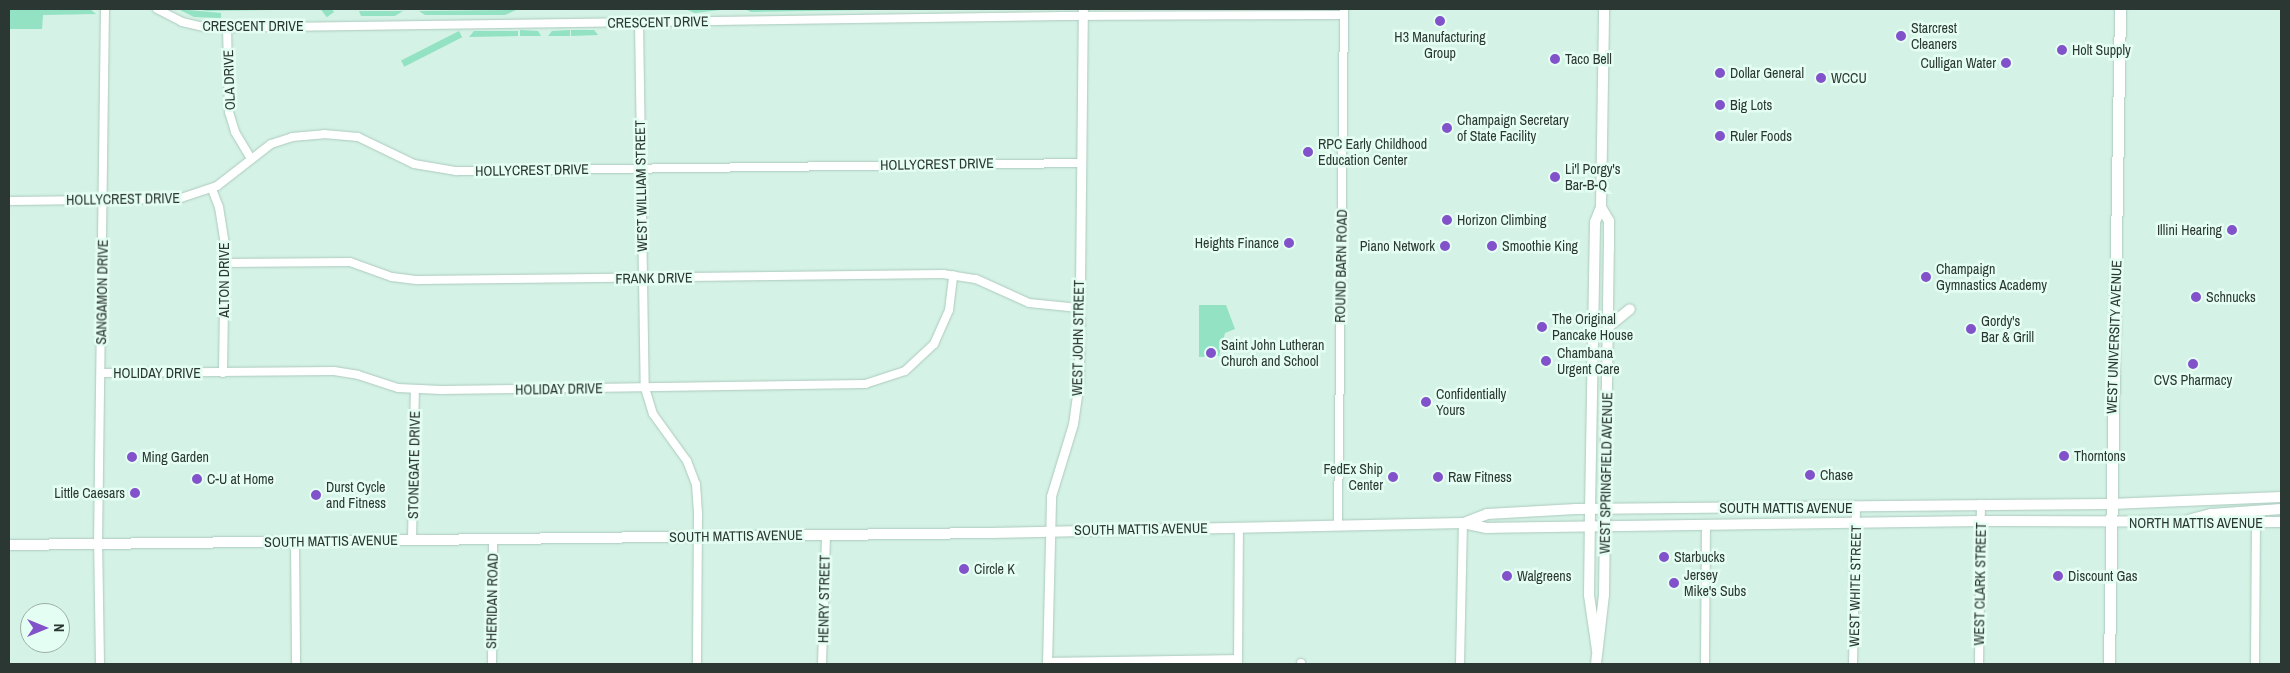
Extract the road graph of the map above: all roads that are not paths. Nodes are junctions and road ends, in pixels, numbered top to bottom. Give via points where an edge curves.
1 (105, 9) edge
2 (157, 9) edge
3 (1604, 9) edge
4 (2120, 9) edge
5 (1083, 12) edge
6 (1344, 12) edge
7 (639, 23) junction
8 (227, 28) junction
9 (250, 157) junction
10 (1081, 162) junction
11 (641, 168) junction
12 (212, 189) junction
13 (104, 199) junction
14 (9, 201) edge
15 (1601, 207) junction
16 (225, 263) junction
17 (952, 275) junction
18 (642, 278) junction
19 (1079, 308) junction
20 (1630, 310) dead end
21 (1608, 327) junction
22 (101, 373) junction
23 (223, 373) junction
24 (645, 388) junction
25 (415, 390) junction
26 (2281, 497) edge
27 (1981, 504) junction
28 (2111, 504) junction
29 (1856, 507) junction
30 (1590, 509) junction
31 (1605, 509) junction
32 (2281, 509) edge
33 (1981, 521) junction
34 (2111, 522) junction
35 (2281, 522) edge
36 (1463, 523) junction
37 (2256, 523) junction
38 (1338, 524) junction
39 (1856, 524) junction
40 (2175, 524) junction
41 (1706, 525) junction
42 (1240, 526) junction
43 (1590, 527) junction
44 (1605, 527) junction
45 (1049, 531) junction
46 (826, 535) junction
47 (698, 536) junction
48 (493, 539) junction
49 (412, 540) junction
50 (295, 541) junction
51 (98, 543) junction
52 (9, 544) edge
53 (1597, 650) junction
54 (1238, 662) edge
55 (1047, 663) edge
56 (100, 664) edge
57 (296, 664) edge
58 (492, 664) edge
59 (697, 664) edge
60 (822, 664) edge
61 (1460, 664) edge
62 (1596, 664) edge
63 (1704, 664) edge
64 (1853, 664) edge
65 (1979, 664) edge
66 (2110, 664) edge
67 (2255, 664) edge

1 - 13 street, SANGAMON DRIVE
2 - 8 street, CRESCENT DRIVE via 192,26
3 - 15 main road, WEST SPRINGFIELD AVENUE
4 - 28 main road, WEST UNIVERSITY AVENUE
5 - 6 street, CRESCENT DRIVE
5 - 7 street, CRESCENT DRIVE
5 - 10 street, WEST JOHN STREET
6 - 38 street, ROUND BARN ROAD
7 - 8 street, CRESCENT DRIVE
7 - 11 street, WEST WILLIAM STREET
8 - 9 street, OLA DRIVE via 229,112 235,132
9 - 11 street, HOLLYCREST DRIVE via 281,140 324,134 371,141 414,164 437,170
9 - 12 street, HOLLYCREST DRIVE
10 - 11 street, HOLLYCREST DRIVE
10 - 19 street, WEST JOHN STREET
11 - 18 street, WEST WILLIAM STREET
12 - 13 street, HOLLYCREST DRIVE via 178,199
12 - 16 street, ALTON DRIVE via 223,225
13 - 14 street, HOLLYCREST DRIVE
13 - 22 street, SANGAMON DRIVE
15 - 21 main road, WEST SPRINGFIELD AVENUE via 1609,222
15 - 30 main road, WEST SPRINGFIELD AVENUE via 1595,222
16 - 18 street, FRANK DRIVE via 350,262 392,276 418,280
16 - 23 street, ALTON DRIVE
17 - 18 street, FRANK DRIVE
17 - 19 street, FRANK DRIVE via 976,278 1029,304
17 - 24 street, HOLIDAY DRIVE via 949,310 940,333 925,354 894,377 847,386
18 - 24 street, WEST WILLIAM STREET
19 - 45 street, WEST JOHN STREET via 1077,404 1051,492
20 - 21 main road
21 - 31 main road, WEST SPRINGFIELD AVENUE
22 - 23 street, HOLIDAY DRIVE
22 - 51 street, SANGAMON DRIVE
23 - 25 street, HOLIDAY DRIVE via 344,372
24 - 25 street, HOLIDAY DRIVE
24 - 47 street, WEST WILLIAM STREET via 653,414 692,471 698,497
25 - 49 street, STONEGATE DRIVE
26 - 28 main road, NORTH MATTIS AVENUE
27 - 28 main road, SOUTH MATTIS AVENUE
27 - 29 main road, SOUTH MATTIS AVENUE
27 - 33 street, WEST CLARK STREET
28 - 34 main road, WEST UNIVERSITY AVENUE
29 - 31 main road, SOUTH MATTIS AVENUE
29 - 39 street, WEST WHITE STREET
30 - 31 main road, SOUTH MATTIS AVENUE
30 - 36 main road, SOUTH MATTIS AVENUE via 1487,514
30 - 43 main road, WEST SPRINGFIELD AVENUE
31 - 44 main road, WEST SPRINGFIELD AVENUE
32 - 40 main road via 2211,514
33 - 34 main road, SOUTH MATTIS AVENUE
33 - 39 main road, SOUTH MATTIS AVENUE
33 - 65 street, WEST CLARK STREET
34 - 40 main road, NORTH MATTIS AVENUE
34 - 66 main road, WEST UNIVERSITY AVENUE
35 - 37 main road, NORTH MATTIS AVENUE
36 - 38 main road, SOUTH MATTIS AVENUE
36 - 43 main road, SOUTH MATTIS AVENUE via 1486,528
36 - 61 street
37 - 40 main road, NORTH MATTIS AVENUE
37 - 67 street
38 - 42 main road, SOUTH MATTIS AVENUE
39 - 41 main road, SOUTH MATTIS AVENUE
39 - 64 street, WEST WHITE STREET
41 - 44 main road, SOUTH MATTIS AVENUE
41 - 63 street
42 - 45 main road, SOUTH MATTIS AVENUE
42 - 54 street
43 - 44 main road, SOUTH MATTIS AVENUE
43 - 53 main road, WEST SPRINGFIELD AVENUE via 1590,595
44 - 53 main road, WEST SPRINGFIELD AVENUE via 1604,595
45 - 46 main road, SOUTH MATTIS AVENUE
45 - 55 street, WEST JOHN STREET
46 - 47 main road, SOUTH MATTIS AVENUE
46 - 60 street, HENRY STREET
47 - 48 main road, SOUTH MATTIS AVENUE
47 - 59 street, WEST WILLIAM STREET
48 - 49 main road, SOUTH MATTIS AVENUE
48 - 58 street, SHERIDAN ROAD
49 - 50 main road, SOUTH MATTIS AVENUE
50 - 51 main road, SOUTH MATTIS AVENUE
50 - 57 street
51 - 52 main road, SOUTH MATTIS AVENUE
51 - 56 street, SANGAMON DRIVE
53 - 62 main road, WEST SPRINGFIELD AVENUE
54 - 55 street

